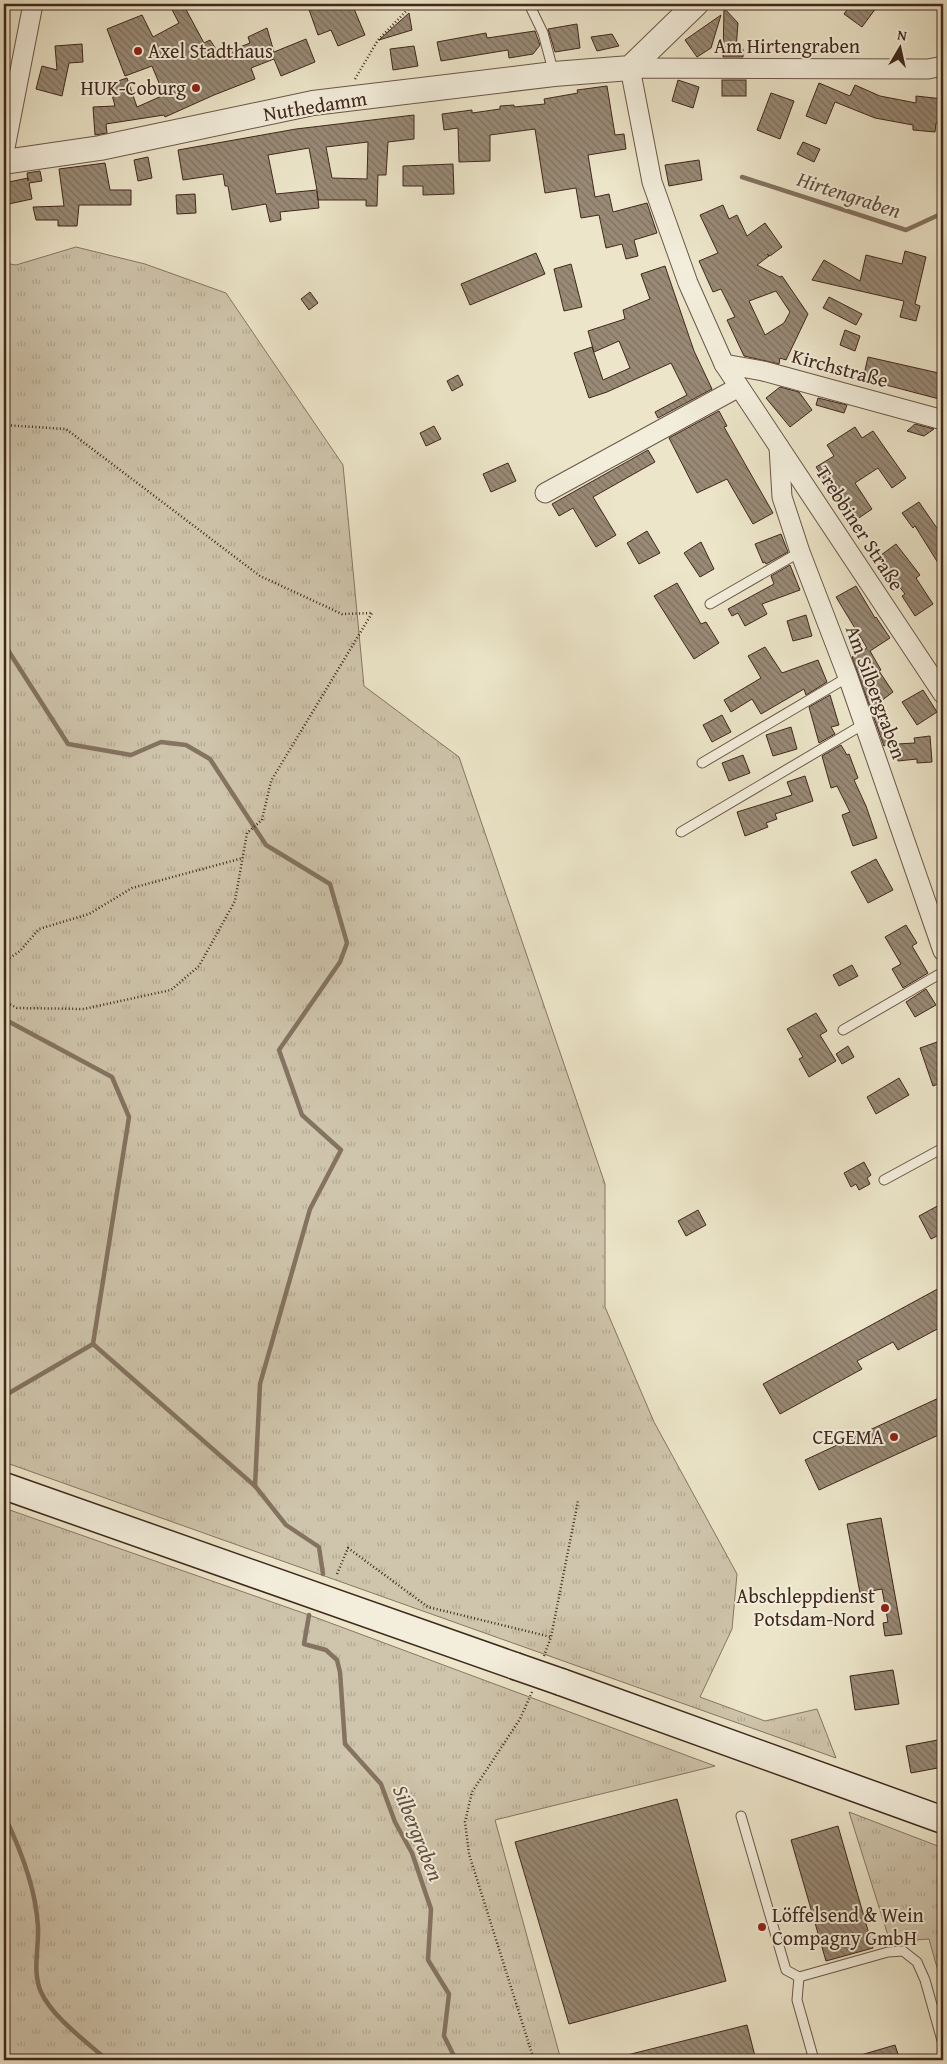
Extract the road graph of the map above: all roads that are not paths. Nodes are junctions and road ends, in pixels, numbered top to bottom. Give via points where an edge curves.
1 (33, 4) edge
2 (529, 4) edge
3 (696, 4) edge
4 (943, 66) edge
5 (630, 68) junction
6 (554, 74) junction
7 (4, 152) edge
8 (4, 162) edge
9 (724, 364) junction
10 (739, 387) junction
11 (943, 420) edge
12 (779, 446) junction
13 (545, 493) dead end
14 (800, 552) junction
15 (710, 604) dead end
16 (848, 677) junction
17 (943, 694) edge
18 (864, 724) junction
19 (702, 763) dead end
20 (681, 832) dead end
21 (943, 951) edge
22 (943, 972) edge
23 (842, 1030) dead end
24 (943, 1148) edge
25 (884, 1180) dead end
26 (4, 1486) edge
27 (740, 1816) dead end
28 (943, 1820) edge
29 (799, 1977) junction
30 (943, 2044) edge
31 (814, 2060) edge

1 - 7 street
2 - 6 lane via 543,33
3 - 5 street
4 - 5 street, Am Hirtengraben via 928,69
5 - 6 street, Nuthedamm
5 - 9 street, Trebbiner Straße via 652,182 688,283
6 - 8 street, Nuthedamm via 280,109 100,148
9 - 10 street, Trebbiner Straße
9 - 11 street, Kirchstraße via 764,371
10 - 12 street, Trebbiner Straße
10 - 13 street
12 - 14 street, Am Silbergraben via 782,497
12 - 17 street, Trebbiner Straße
14 - 15 lane
14 - 16 street, Am Silbergraben
16 - 18 street, Am Silbergraben
16 - 19 lane
18 - 20 lane
18 - 21 street, Am Silbergraben
22 - 23 lane
24 - 25 lane
26 - 28 main road, bridge
27 - 29 lane via 786,1970
29 - 30 lane via 888,1952 903,1951 916,1962 925,1980
29 - 31 lane via 797,2000

